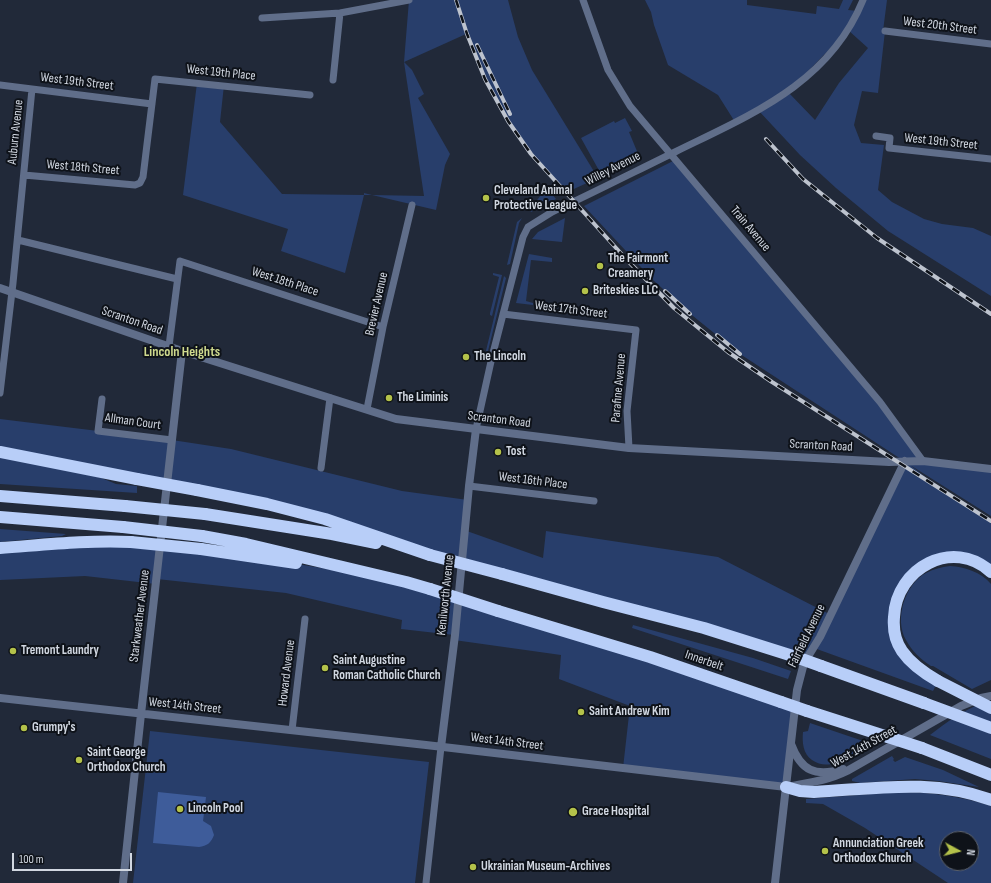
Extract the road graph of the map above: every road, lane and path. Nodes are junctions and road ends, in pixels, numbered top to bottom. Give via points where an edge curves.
1 (409, 0) edge
2 (583, 0) edge
3 (863, 0) edge
4 (340, 13) junction
5 (262, 18) dead end
6 (885, 31) dead end
7 (991, 44) edge
8 (332, 80) dead end
9 (0, 85) edge
10 (32, 89) junction
11 (310, 95) dead end
12 (152, 104) junction
13 (876, 136) dead end
14 (671, 154) junction
15 (991, 159) edge
16 (24, 174) junction
17 (412, 205) dead end
18 (18, 240) junction
19 (177, 279) junction
20 (0, 288) edge
21 (12, 292) junction
22 (503, 314) junction
23 (384, 327) junction
24 (636, 330) joint
25 (169, 346) junction
26 (182, 352) junction
27 (0, 393) edge
28 (330, 398) junction
29 (102, 399) dead end
30 (368, 409) junction
31 (476, 429) junction
32 (172, 440) junction
33 (629, 448) junction
34 (0, 452) edge
35 (904, 461) junction
36 (923, 461) junction
37 (321, 468) dead end
38 (991, 469) edge
39 (469, 486) junction
40 (0, 496) edge
41 (594, 501) dead end
42 (0, 517) edge
43 (0, 548) edge
44 (430, 555) junction
45 (991, 572) edge
46 (406, 582) junction
47 (305, 619) dead end
48 (991, 696) edge
49 (0, 698) edge
50 (991, 708) edge
51 (141, 714) junction
52 (991, 728) edge
53 (292, 730) junction
54 (791, 742) junction
55 (441, 747) junction
56 (871, 758) junction
57 (991, 775) edge
58 (786, 787) junction
59 (991, 800) edge
60 (123, 883) edge
61 (426, 883) edge
62 (775, 883) edge

1 - 4 street
2 - 14 street, Train Avenue via 608,70 624,98
3 - 14 street, Willey Avenue via 842,39 800,83 764,108
4 - 5 street
4 - 8 street
6 - 7 street, West 20th Street
9 - 10 street, West 19th Street
10 - 12 street, West 19th Street
10 - 16 street, Auburn Avenue
11 - 12 street, West 19th Place via 155,79
12 - 16 street, West 18th Street via 143,177 140,183 135,185
13 - 15 street, West 19th Street via 890,138 889,148
14 - 22 street, Willey Avenue via 552,212 528,227 523,237
14 - 36 street, Train Avenue via 880,402
16 - 18 street, Auburn Avenue
17 - 23 street, Brevier Avenue
18 - 19 street
18 - 21 street, Auburn Avenue
19 - 23 street, West 18th Place via 180,261
19 - 25 street
20 - 21 street, Scranton Road
21 - 25 street, Scranton Road
21 - 27 street, Auburn Avenue
22 - 24 street, West 17th Street
22 - 31 street, Willey Avenue
23 - 30 street, Brevier Avenue
24 - 33 street, Parafine Avenue via 627,411
25 - 26 street, Scranton Road
26 - 28 street, Scranton Road
26 - 32 street, Starkweather Avenue
28 - 30 street, Scranton Road
28 - 37 street
29 - 32 street, Allman Court via 98,431
30 - 31 street, Scranton Road via 396,419
31 - 33 street, Scranton Road
31 - 39 street, Kenilworth Avenue
32 - 51 street, Starkweather Avenue
33 - 35 street, Scranton Road
34 - 44 highway, bridge via 267,504 325,519
35 - 36 street, Scranton Road
35 - 54 street, Fairfield Avenue via 820,637 804,663 797,690
36 - 38 street, Scranton Road
39 - 41 street, West 16th Place
39 - 55 street, Kenilworth Avenue
40 - 44 highway, bridge via 204,514 332,534
42 - 46 highway, bridge via 202,536
43 - 46 highway, bridge via 131,542 201,549
44 - 52 highway, bridge via 704,628 796,657
45 - 50 highway, bridge via 966,558 934,560 907,579 896,600 894,616 894,632 902,651 910,661 938,681
46 - 57 highway, Innerbelt, bridge via 650,657 888,736
47 - 53 street, Howard Avenue
48 - 56 street, West 14th Street via 961,706
49 - 51 street, West 14th Street
51 - 53 street, West 14th Street
51 - 60 street, Starkweather Avenue
53 - 55 street, West 14th Street
54 - 56 street via 801,764 815,772 838,771
54 - 58 street, Fairfield Avenue
55 - 58 street, West 14th Street
55 - 61 street, Kenilworth Avenue
56 - 58 street, West 14th Street via 834,777
58 - 59 highway via 814,792 896,786 930,787
58 - 62 street, Fairfield Avenue

